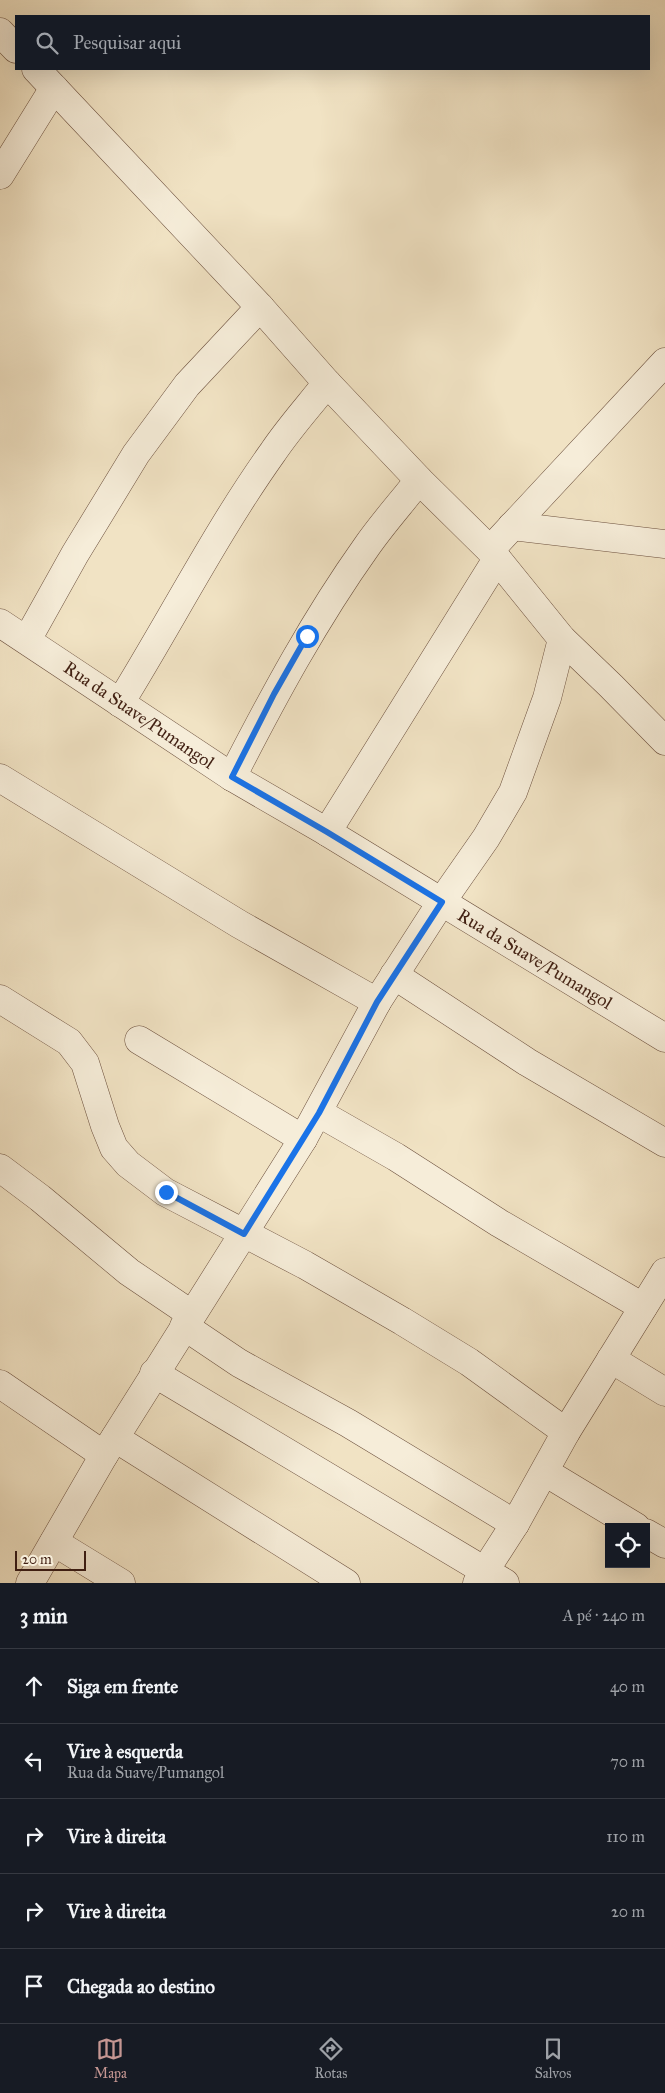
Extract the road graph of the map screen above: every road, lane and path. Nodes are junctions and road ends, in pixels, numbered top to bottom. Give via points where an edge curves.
1 (0, 32) edge
2 (15, 48) edge
3 (45, 78) edge
4 (0, 175) edge
5 (260, 307) junction
6 (665, 362) edge
7 (327, 383) junction
8 (419, 480) junction
9 (512, 526) junction
10 (665, 544) edge
11 (493, 555) junction
12 (0, 623) edge
13 (562, 639) junction
14 (27, 640) junction
15 (120, 703) junction
16 (665, 740) edge
17 (232, 777) junction
18 (0, 778) edge
19 (327, 832) junction
20 (442, 902) junction
21 (394, 975) junction
22 (0, 999) edge
23 (377, 1002) junction
24 (665, 1038) edge
25 (139, 1040) dead end
26 (319, 1113) junction
27 (303, 1139) junction
28 (665, 1143) edge
29 (0, 1168) edge
30 (244, 1234) junction
31 (665, 1272) edge
32 (643, 1307) junction
33 (188, 1320) junction
34 (611, 1359) junction
35 (154, 1373) junction
36 (0, 1384) edge
37 (665, 1392) edge
38 (566, 1432) junction
39 (109, 1446) junction
40 (545, 1472) junction
41 (629, 1523) edge
42 (515, 1524) junction
43 (650, 1535) edge
44 (54, 1542) junction
45 (665, 1544) edge
46 (489, 1579) edge
47 (30, 1583) edge
48 (121, 1583) edge
49 (346, 1583) edge

1 - 2 street
3 - 4 street
3 - 5 street
5 - 7 street
5 - 14 street via 188,385 136,454
6 - 9 street
7 - 8 street
7 - 15 street via 274,450 248,490
8 - 11 street
8 - 17 street via 367,546 307,636
9 - 10 street
9 - 11 street
11 - 13 street
11 - 19 street
12 - 14 street, Rua da Suave/Pumangol
13 - 16 street
13 - 20 street via 547,698 513,792
14 - 15 street, Rua da Suave/Pumangol
15 - 17 street, Rua da Suave/Pumangol
17 - 19 street, Rua da Suave/Pumangol
18 - 23 street via 239,924
19 - 20 street, Rua da Suave/Pumangol
20 - 21 street
20 - 24 street, Rua da Suave/Pumangol
21 - 23 street
21 - 28 street via 527,1062
22 - 30 street via 69,1042 86,1063 114,1148 128,1164 166,1192
23 - 26 street
25 - 27 street
26 - 27 street
26 - 32 street
27 - 30 street
29 - 33 street
30 - 33 street
30 - 38 street via 305,1265 469,1362
31 - 32 street
32 - 34 street
33 - 35 street
33 - 42 street via 239,1363 348,1423
34 - 37 street
34 - 38 street
35 - 39 street
35 - 46 street
36 - 39 street
38 - 40 street
39 - 44 street
39 - 49 street
40 - 41 street
40 - 42 street
42 - 46 street
43 - 45 street
44 - 47 street
44 - 48 street

